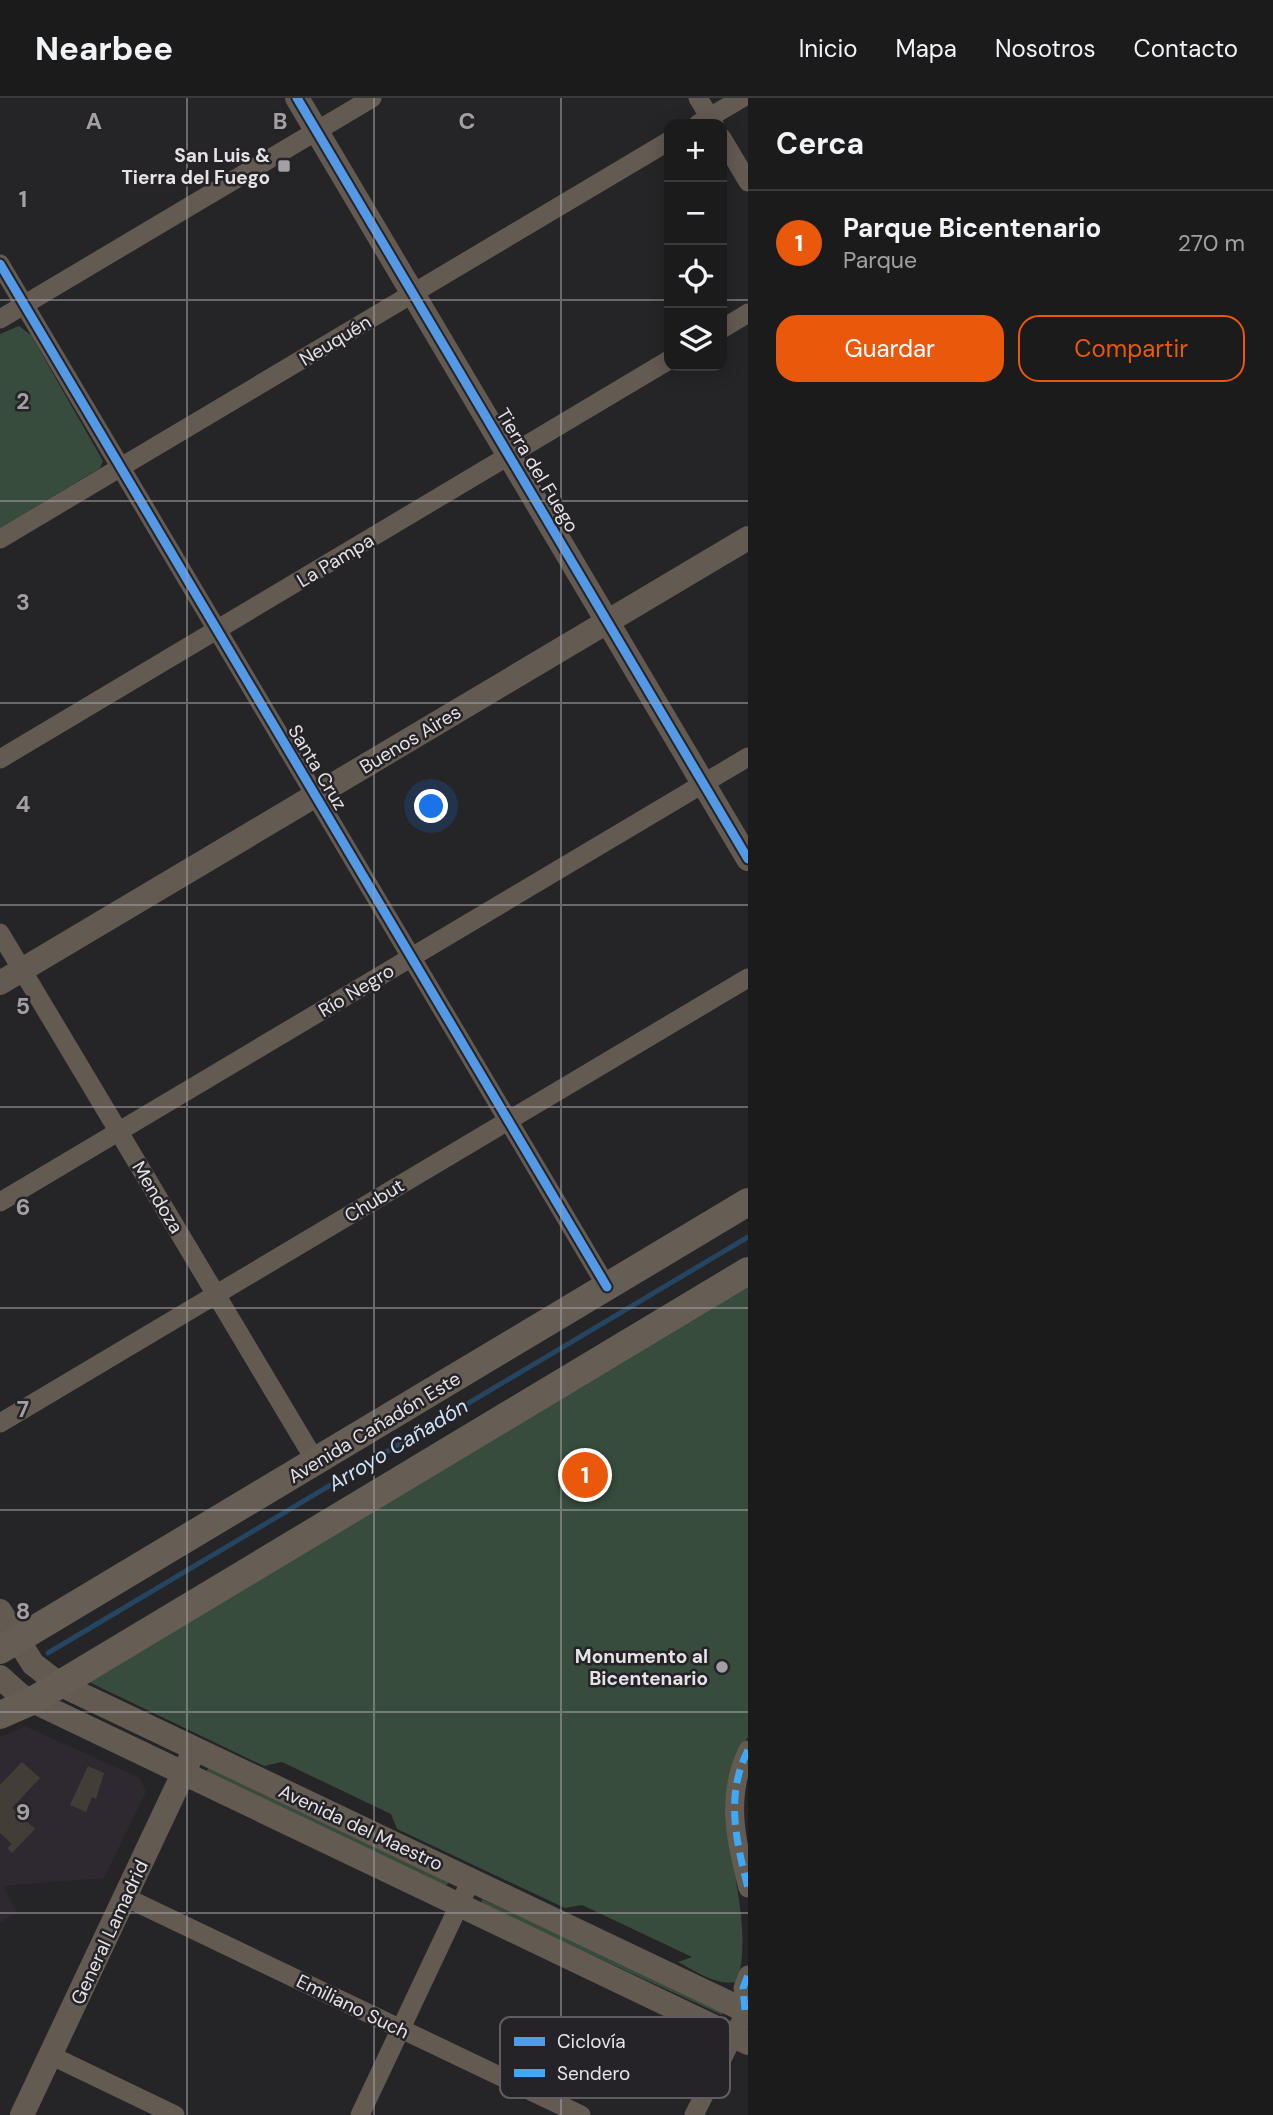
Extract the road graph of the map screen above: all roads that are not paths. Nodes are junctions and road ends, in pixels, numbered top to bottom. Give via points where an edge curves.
1 (297, 98) edge
2 (372, 98) edge
3 (698, 98) edge
4 (742, 98) edge
5 (706, 119) edge
6 (711, 119) edge
7 (317, 131) junction
8 (664, 144) edge
9 (727, 147) edge
10 (748, 183) edge
11 (0, 264) edge
12 (413, 294) junction
13 (24, 304) junction
14 (748, 313) edge
15 (0, 319) edge
16 (727, 326) edge
17 (664, 363) edge
18 (509, 456) junction
19 (121, 468) junction
20 (748, 538) edge
21 (0, 539) edge
22 (607, 621) junction
23 (217, 630) junction
24 (748, 757) edge
25 (0, 759) edge
26 (703, 783) junction
27 (315, 796) junction
28 (748, 859) edge
29 (0, 933) edge
30 (411, 957) junction
31 (22, 970) junction
32 (748, 978) edge
33 (0, 983) edge
34 (508, 1121) junction
35 (118, 1131) junction
36 (0, 1202) edge
37 (748, 1202) edge
38 (748, 1271) edge
39 (607, 1287) junction
40 (216, 1294) junction
41 (0, 1423) edge
42 (316, 1462) junction
43 (0, 1611) edge
44 (9, 1645) edge
45 (0, 1677) edge
46 (59, 1684) junction
47 (32, 1701) junction
48 (0, 1715) edge
49 (195, 1749) junction
50 (748, 1750) edge
51 (183, 1773) junction
52 (471, 1880) junction
53 (748, 1888) edge
54 (125, 1897) junction
55 (460, 1905) junction
56 (748, 1975) edge
57 (747, 2010) edge
58 (694, 2017) edge
59 (401, 2029) junction
60 (740, 2039) edge
61 (50, 2055) junction
62 (730, 2056) edge
63 (500, 2076) edge
64 (545, 2098) edge
65 (704, 2098) edge
66 (22, 2115) edge
67 (175, 2115) edge
68 (360, 2115) edge
69 (581, 2115) edge
70 (694, 2115) edge

1 - 7 street, Tierra del Fuego
2 - 7 street
3 - 5 street
4 - 6 street
7 - 12 street, Tierra del Fuego
7 - 13 street
8 - 12 street, Neuquén
9 - 10 street
11 - 13 street, Santa Cruz
12 - 18 street, Tierra del Fuego
12 - 19 street, Neuquén
13 - 15 street
13 - 19 street, Santa Cruz
14 - 16 street
17 - 18 street, La Pampa
18 - 22 street, Tierra del Fuego
18 - 23 street, La Pampa
19 - 21 street, Neuquén
19 - 23 street, Santa Cruz
20 - 22 street, Buenos Aires
22 - 26 street, Tierra del Fuego
22 - 27 street, Buenos Aires
23 - 25 street, La Pampa
23 - 27 street, Santa Cruz
24 - 26 street, Río Negro
26 - 28 street, Tierra del Fuego
26 - 30 street, Río Negro
27 - 30 street, Santa Cruz
27 - 31 street, Buenos Aires
29 - 31 street, Mendoza
30 - 34 street, Santa Cruz
30 - 35 street, Río Negro
31 - 33 street, Buenos Aires
31 - 35 street, Mendoza
32 - 34 street, Chubut
34 - 39 street, Santa Cruz
34 - 40 street, Chubut
35 - 36 street, Río Negro
35 - 40 street, Mendoza
37 - 39 main road, Avenida Cañadón Este
38 - 46 main road
39 - 42 main road, Avenida Cañadón Este
40 - 41 street, Chubut
40 - 42 street, Mendoza
42 - 44 main road, Avenida Cañadón Este
43 - 44 street, Avenida del Maestro
44 - 46 street, Avenida del Maestro
45 - 47 street, Avenida del Maestro
46 - 47 main road
46 - 49 street, Avenida del Maestro
47 - 48 main road
47 - 51 street, Avenida del Maestro
49 - 51 street, General Lamadrid
49 - 52 street, Avenida del Maestro
50 - 53 street via 733,1807
51 - 54 street, General Lamadrid
51 - 55 street, Avenida del Maestro
52 - 55 street
52 - 57 street, Avenida del Maestro
54 - 59 street, Emiliano Such
54 - 61 street, General Lamadrid
55 - 58 street, Avenida del Maestro
55 - 59 street
56 - 57 street via 742,1996
57 - 60 street
59 - 63 street, Emiliano Such
59 - 68 street
60 - 62 street
61 - 66 street, General Lamadrid
61 - 67 street
64 - 69 street, Emiliano Such
65 - 70 street

